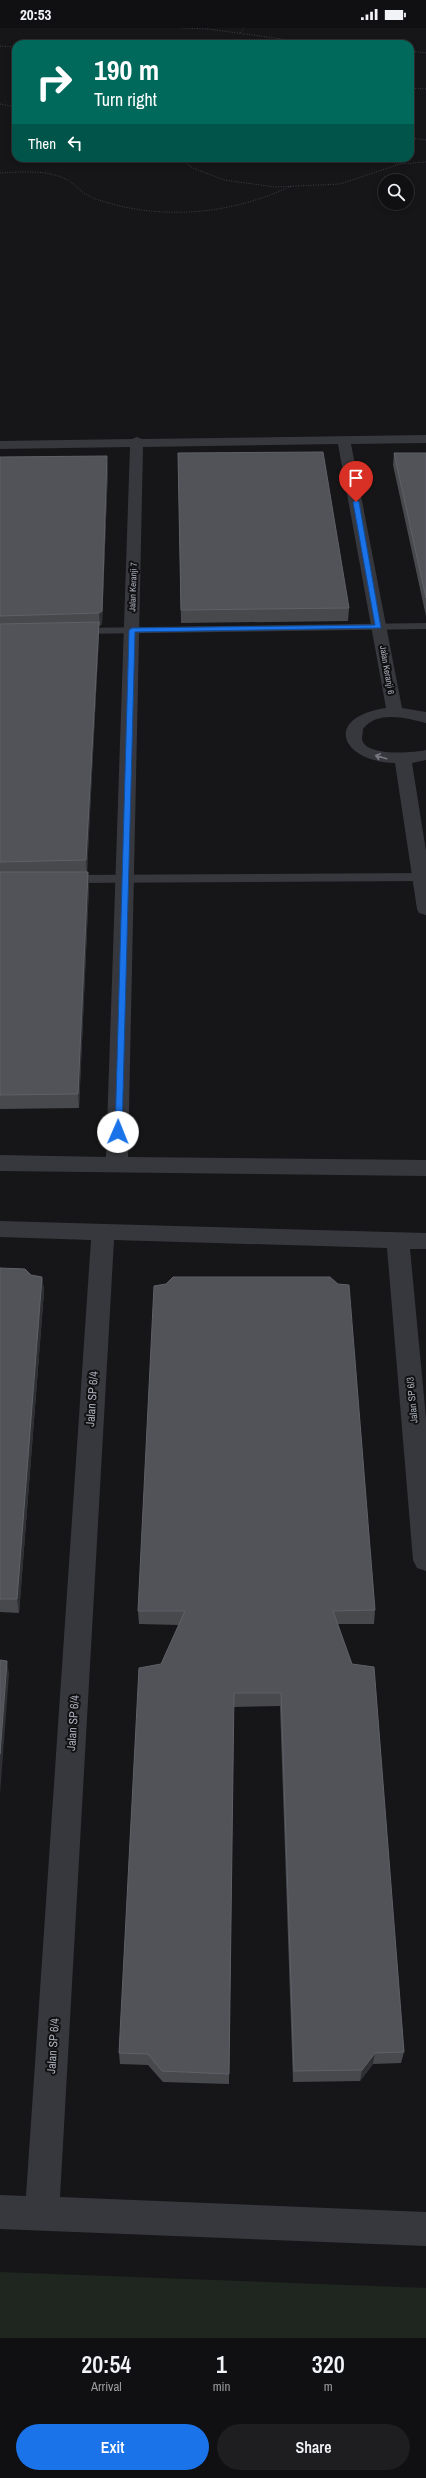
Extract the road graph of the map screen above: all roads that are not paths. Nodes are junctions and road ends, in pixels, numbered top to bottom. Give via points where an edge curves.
1 (426, 438) edge
2 (344, 440) junction
3 (137, 441) junction
4 (0, 445) edge
5 (426, 626) edge
6 (379, 627) junction
7 (132, 630) junction
8 (70, 631) edge
9 (394, 712) junction
10 (426, 718) edge
11 (426, 755) edge
12 (403, 760) junction
13 (424, 877) edge
14 (55, 879) edge
15 (125, 879) junction
16 (426, 909) edge
17 (0, 1163) edge
18 (117, 1164) junction
19 (426, 1168) edge
20 (0, 1229) edge
21 (103, 1231) junction
22 (398, 1240) junction
23 (426, 1241) edge
24 (426, 1560) edge
25 (0, 2212) edge
26 (42, 2214) junction
27 (426, 2229) edge

1 - 2 street
2 - 3 street
2 - 6 street, Jalan Keranji 6
3 - 4 street
3 - 7 street, Jalan Keranji 7
5 - 6 lane
6 - 7 lane
6 - 9 street, Jalan Keranji 6
7 - 8 lane
7 - 15 street, Jalan Keranji 7
9 - 10 street
12 -> 9 street via 376,756 358,744 354,736 360,722 381,713
11 - 12 street
12 - 13 street
13 - 15 lane
13 - 16 street
14 - 15 lane
15 - 18 street, Jalan Keranji 7
17 - 18 street
18 - 19 street
20 - 21 street
21 - 22 street
21 - 26 street, Jalan SP 6/4
22 - 23 street
22 - 24 street, Jalan SP 6/3
25 - 26 street
26 - 27 street

